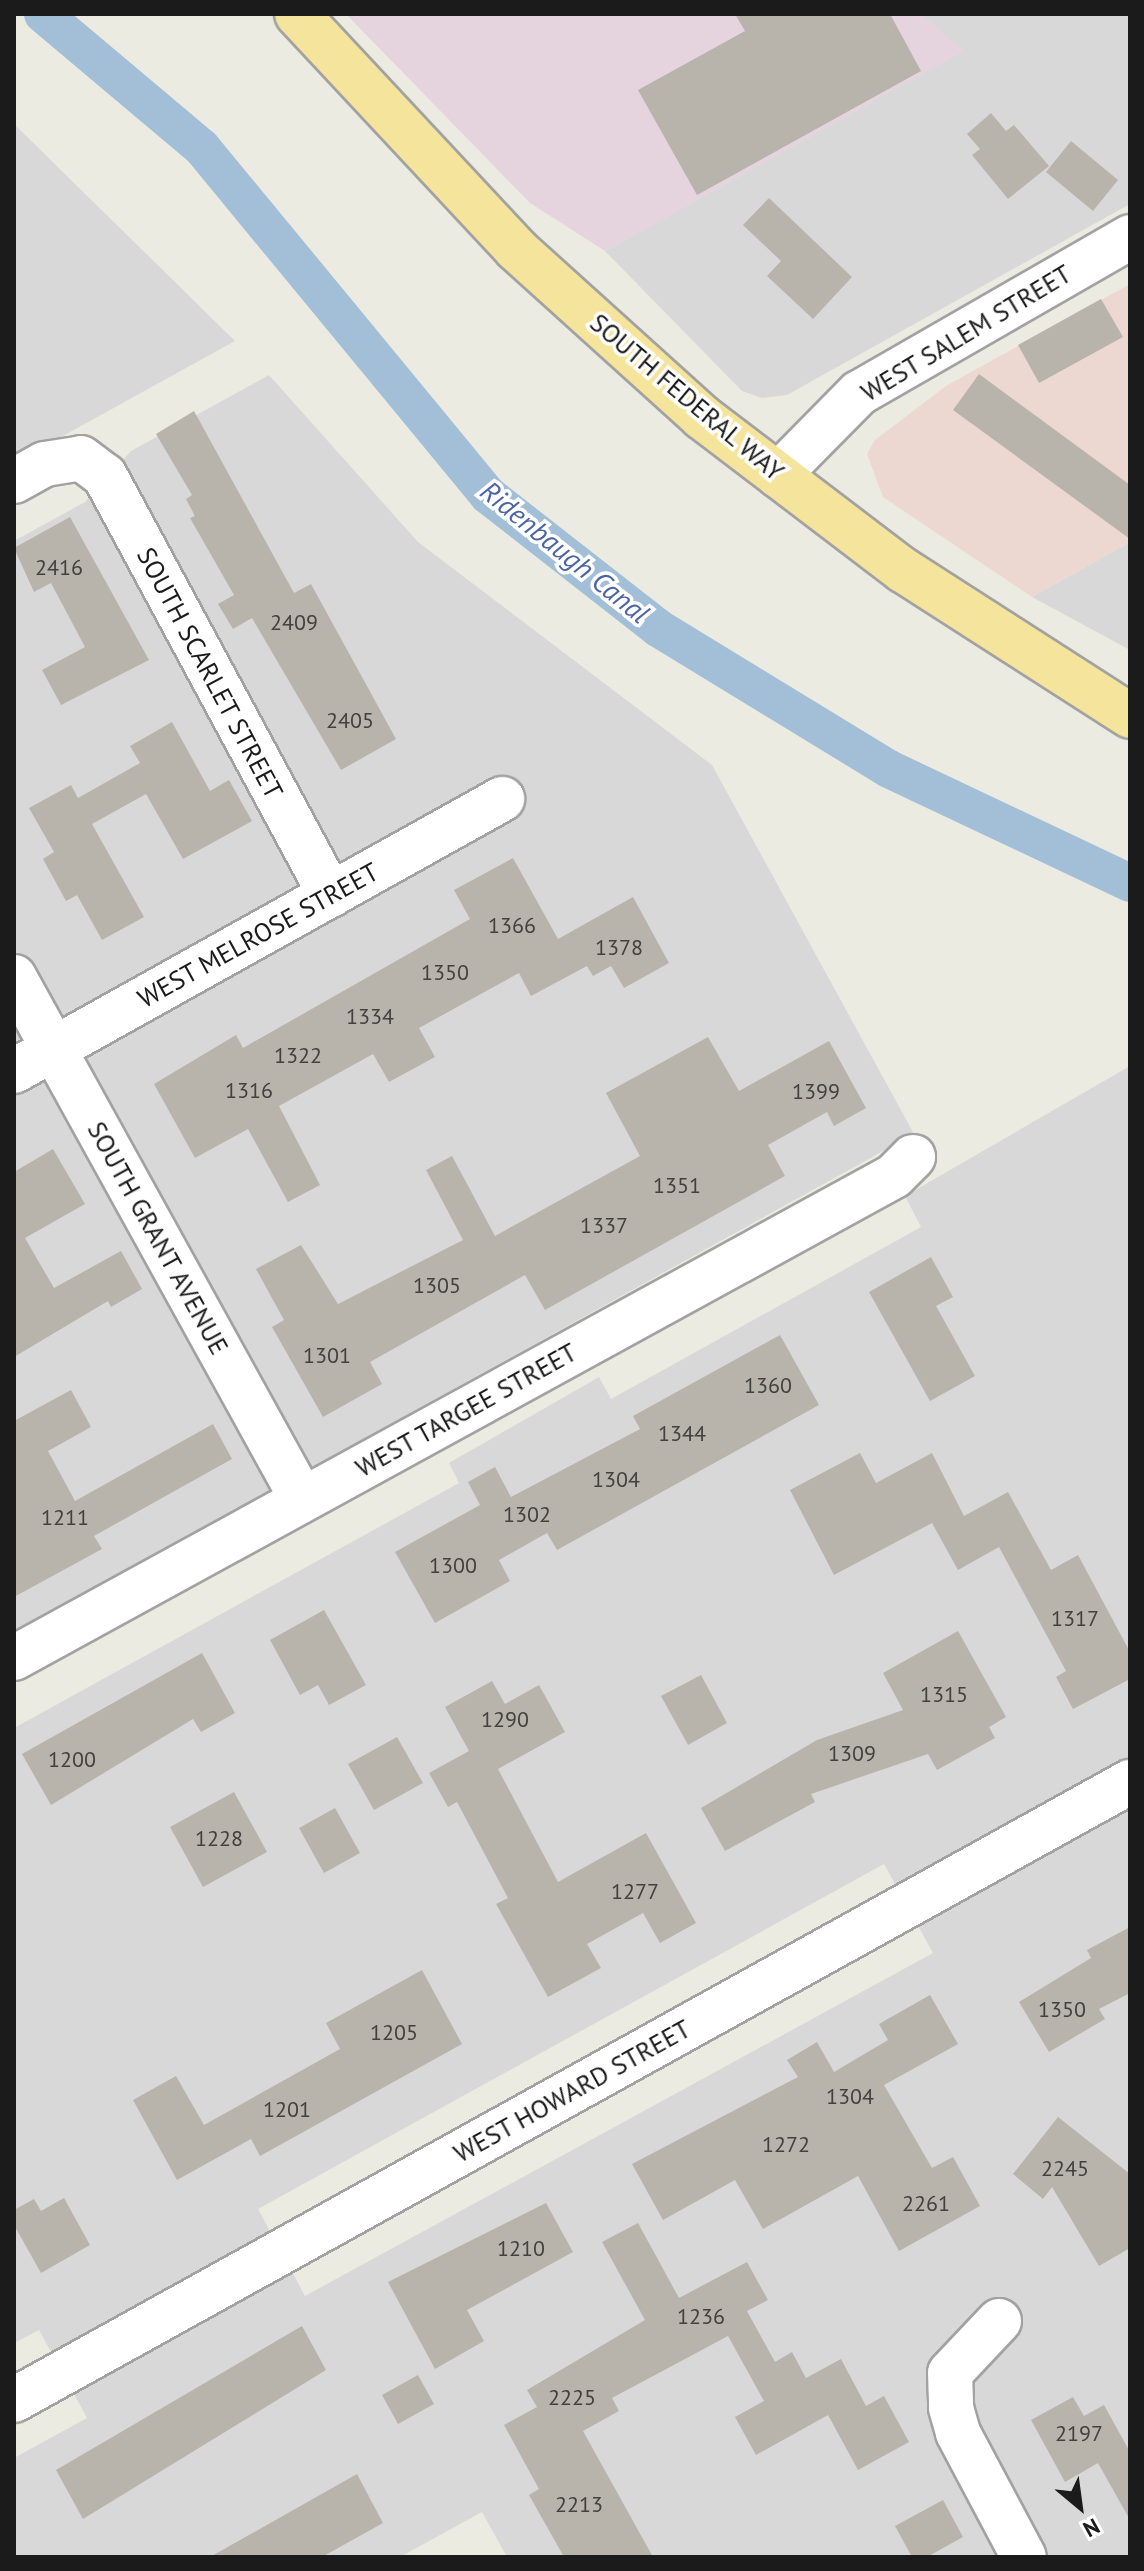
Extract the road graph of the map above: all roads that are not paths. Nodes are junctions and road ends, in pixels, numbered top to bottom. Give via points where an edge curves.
1 (297, 14) edge
2 (1130, 237) edge
3 (778, 475) junction
4 (14, 481) edge
5 (1130, 716) edge
6 (502, 799) dead end
7 (331, 895) junction
8 (14, 977) edge
9 (54, 1049) junction
10 (14, 1071) edge
11 (913, 1157) dead end
12 (302, 1499) junction
13 (14, 1658) edge
14 (1130, 1782) edge
15 (999, 2321) dead end
16 (14, 2400) edge
17 (1024, 2557) edge

1 - 3 main road, SOUTH FEDERAL WAY via 516,249 702,417
2 - 3 street, WEST SALEM STREET via 859,393
3 - 5 main road, SOUTH FEDERAL WAY via 903,570
4 - 7 street, SOUTH SCARLET STREET via 45,464 81,458 105,476
6 - 7 street, WEST MELROSE STREET
7 - 9 street, WEST MELROSE STREET
8 - 9 street, SOUTH GRANT AVENUE
9 - 10 street, WEST MELROSE STREET
9 - 12 street, SOUTH GRANT AVENUE
11 - 12 street, WEST TARGEE STREET via 894,1176
12 - 13 street, WEST TARGEE STREET
14 - 16 street, WEST HOWARD STREET
15 - 17 street via 950,2373 951,2408 958,2433

